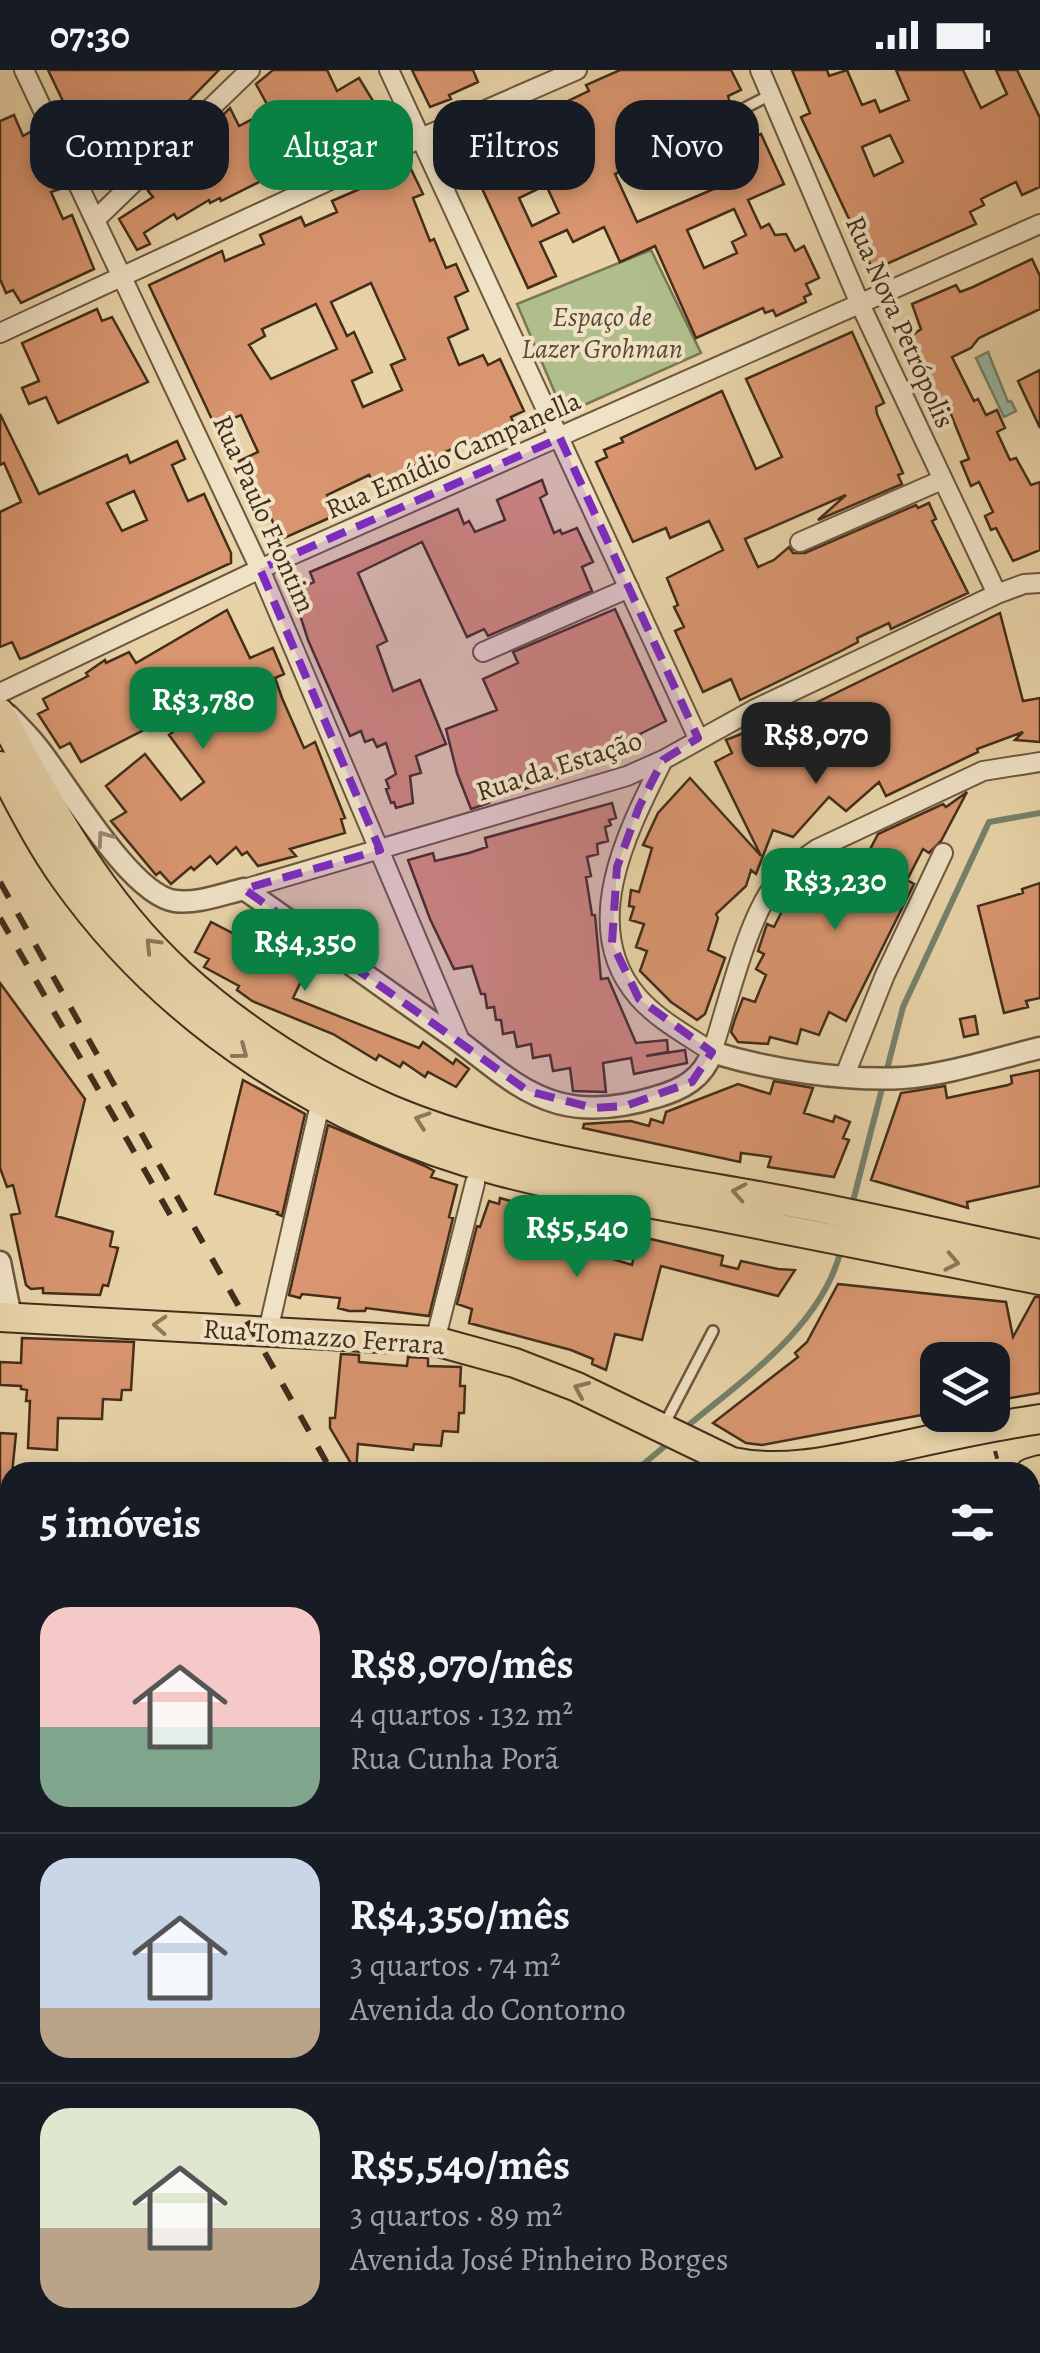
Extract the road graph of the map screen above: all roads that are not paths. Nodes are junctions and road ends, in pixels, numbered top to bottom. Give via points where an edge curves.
1 (24, 70) edge
2 (250, 70) edge
3 (389, 70) edge
4 (578, 70) edge
5 (760, 70) edge
6 (770, 95) junction
7 (759, 101) edge
8 (421, 138) junction
9 (96, 220) junction
10 (1040, 224) edge
11 (124, 276) junction
12 (860, 304) junction
13 (0, 333) edge
14 (560, 438) junction
15 (942, 480) junction
16 (800, 542) dead end
17 (260, 569) junction
18 (1040, 583) edge
19 (629, 588) junction
20 (997, 594) junction
21 (483, 652) dead end
22 (0, 693) edge
23 (0, 710) edge
24 (698, 738) junction
25 (662, 760) junction
26 (1040, 762) edge
27 (0, 766) edge
28 (380, 850) junction
29 (944, 853) dead end
30 (244, 889) junction
31 (462, 1043) junction
32 (1040, 1048) edge
33 (712, 1052) junction
34 (856, 1076) junction
35 (318, 1113) dead end
36 (475, 1183) dead end
37 (869, 1232) junction
38 (1040, 1254) edge
39 (0, 1262) edge
40 (1040, 1280) edge
41 (6, 1317) edge
42 (268, 1331) junction
43 (713, 1331) dead end
44 (435, 1342) junction
45 (1040, 1420) edge
46 (666, 1429) junction
47 (732, 1462) edge
48 (810, 1462) edge

1 - 9 street, Rua Paulo Frontim
2 - 9 street
3 - 8 street
4 - 8 street
5 - 6 street, Rua Nova Petrópolis
6 - 7 lane
6 - 12 street, Rua Nova Petrópolis
8 - 11 street
8 - 14 street
9 - 11 street, Rua Paulo Frontim
10 - 12 street, Rua Emídio Campanella
11 - 13 street
11 - 17 street, Rua Paulo Frontim
12 - 14 street, Rua Emídio Campanella
12 - 15 street, Rua Nova Petrópolis
14 - 17 street, Rua Emídio Campanella
14 - 19 street
15 - 16 street
15 - 20 street, Rua Nova Petrópolis
17 - 22 street, Rua Emídio Campanella
17 - 28 street, Rua Paulo Frontim
18 - 20 street, Rua da Estação
19 - 21 street
19 - 24 street
20 - 24 street, Rua da Estação
30 -> 23 street via 177,902 145,888 37,746
37 -> 23 main road via 835,1210 477,1138 391,1110 321,1075 240,1022 133,925 80,857
24 - 25 street, Rua da Estação
25 - 28 street, Rua da Estação via 584,791
25 - 33 street via 617,867 609,906 612,943 639,999
26 - 33 street via 983,770 794,864 759,908
27 -> 37 main road via 64,877 117,944 185,1010 326,1103 400,1138 496,1171 821,1236
28 - 30 street, Rua da Estação
28 - 31 street, Rua Paulo Frontim
29 - 34 street via 884,975
30 - 31 street
31 - 33 street via 528,1092 593,1108 625,1106 692,1082
32 - 34 street via 907,1078
33 - 34 street
35 - 42 street
36 - 44 street
37 - 38 main road
37 -> 40 main road
39 - 41 street
42 -> 41 main road, Rua Tomazzo Ferrara
42 - 44 main road, Rua Tomazzo Ferrara
43 - 46 lane
46 -> 44 main road, Rua Tomazzo Ferrara via 515,1362
45 - 48 main road, Rua Tomazzo Ferrara
46 - 47 main road, Rua Tomazzo Ferrara

